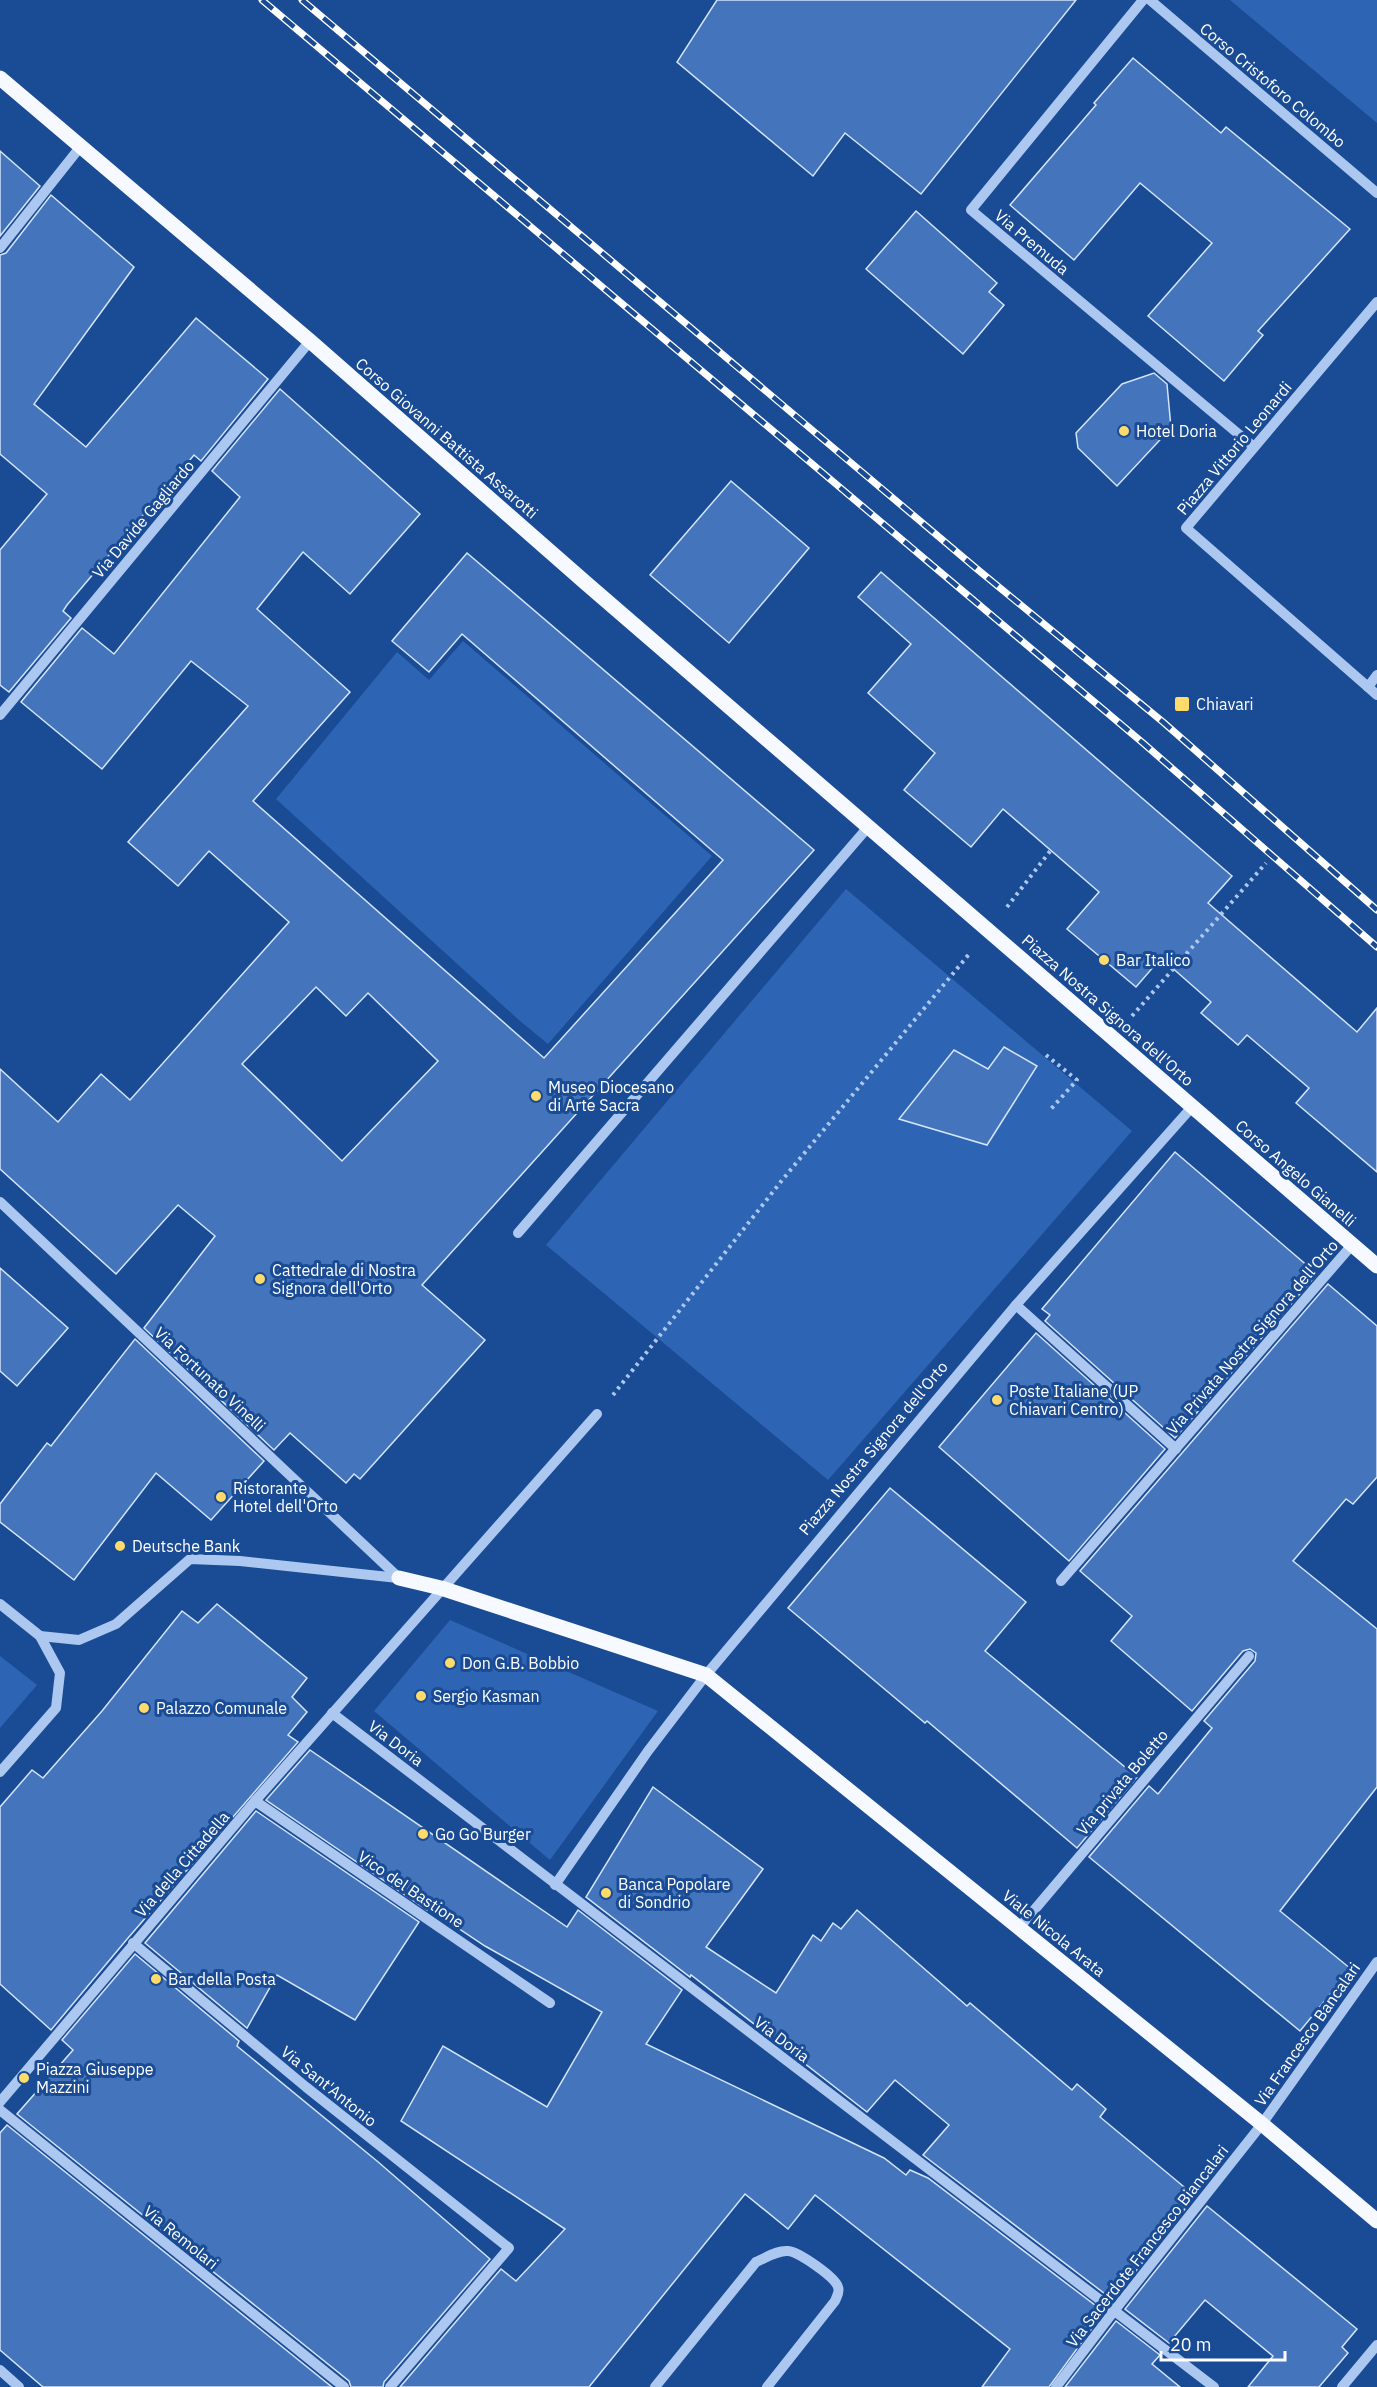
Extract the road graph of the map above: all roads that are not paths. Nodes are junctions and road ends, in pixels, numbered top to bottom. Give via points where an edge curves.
1 (1143, 0) edge
2 (1150, 0) edge
3 (0, 78) edge
4 (81, 146) junction
5 (1377, 193) edge
6 (0, 248) edge
7 (1377, 302) edge
8 (310, 341) junction
9 (1254, 447) junction
10 (1377, 675) edge
11 (1368, 687) junction
12 (1377, 695) edge
13 (0, 715) edge
14 (869, 826) junction
15 (1192, 1107) junction
16 (0, 1202) edge
17 (518, 1233) dead end
18 (1352, 1245) junction
19 (1377, 1266) edge
20 (1016, 1305) junction
21 (597, 1414) road end
22 (1176, 1449) junction
23 (399, 1578) junction
24 (1061, 1581) dead end
25 (441, 1588) junction
26 (0, 1604) edge
27 (40, 1636) junction
28 (1249, 1656) dead end
29 (706, 1675) junction
30 (332, 1713) junction
31 (0, 1772) edge
32 (255, 1801) junction
33 (555, 1885) junction
34 (1019, 1928) junction
35 (133, 1943) junction
36 (1377, 1962) edge
37 (550, 2002) dead end
38 (0, 2102) edge
39 (0, 2110) edge
40 (1262, 2124) junction
41 (1377, 2221) edge
42 (1114, 2311) junction
43 (1377, 2345) edge
44 (0, 2370) edge
45 (19, 2387) edge
46 (344, 2387) edge
47 (390, 2387) edge
48 (655, 2387) edge
49 (767, 2387) edge
50 (1056, 2387) edge
51 (1214, 2387) edge
52 (1342, 2387) edge

1 - 9 street, Via Premuda via 971,210
2 - 5 street, Corso Cristoforo Colombo
3 - 4 main road, Corso Giovanni Battista Assarotti
4 - 6 street
4 - 8 main road, Corso Giovanni Battista Assarotti
7 - 9 street, Piazza Vittorio Leonardi
8 - 13 street, Via Davide Gagliardo
8 - 14 main road, Corso Giovanni Battista Assarotti
9 - 11 street, Piazza Vittorio Leonardi via 1186,528
10 - 11 street
11 - 12 street
14 - 15 main road, Piazza Nostra Signora dell'Orto
14 - 17 street
15 - 18 main road, Corso Angelo Gianelli
15 - 20 street, Piazza Nostra Signora dell'Orto
16 - 23 street, Via Fortunato Vinelli
18 - 19 main road, Corso Angelo Gianelli
18 - 22 street, Via Privata Nostra Signora dell'Orto
20 - 22 street, Via Privata Nostra Signora dell'Orto
20 - 29 street, Piazza Nostra Signora dell'Orto
21 - 25 street
22 - 24 street, Via Privata Nostra Signora dell'Orto
23 - 25 main road
23 - 27 street via 190,1559 116,1624 79,1641
25 - 29 main road
25 - 30 street
26 - 27 street
27 - 31 street via 60,1673 56,1708
28 - 34 street, Via privata Boletto
29 - 33 street, Piazza Nostra Signora dell'Orto
29 - 34 main road, Viale Nicola Arata
30 - 32 street, Via della Cittadella
30 - 33 street, Via Doria
32 - 35 street, Via della Cittadella
32 - 37 street, Vico del Bastione
33 - 42 street, Via Doria
34 - 40 main road, Viale Nicola Arata
35 - 38 street, Via della Cittadella
35 - 47 street, Via Sant'Antonio via 508,2248
36 - 40 street, Via Francesco Bancalari
39 - 46 street, Via Remolari
40 - 41 main road, Viale Nicola Arata
40 - 42 street, Via Sacerdote Francesco Biancalari
42 - 50 street, Via Sacerdote Francesco Biancalari
42 - 51 street, Via Doria
43 - 52 street
44 - 45 street
48 - 49 street via 756,2262 780,2251 790,2251 833,2280 839,2292

